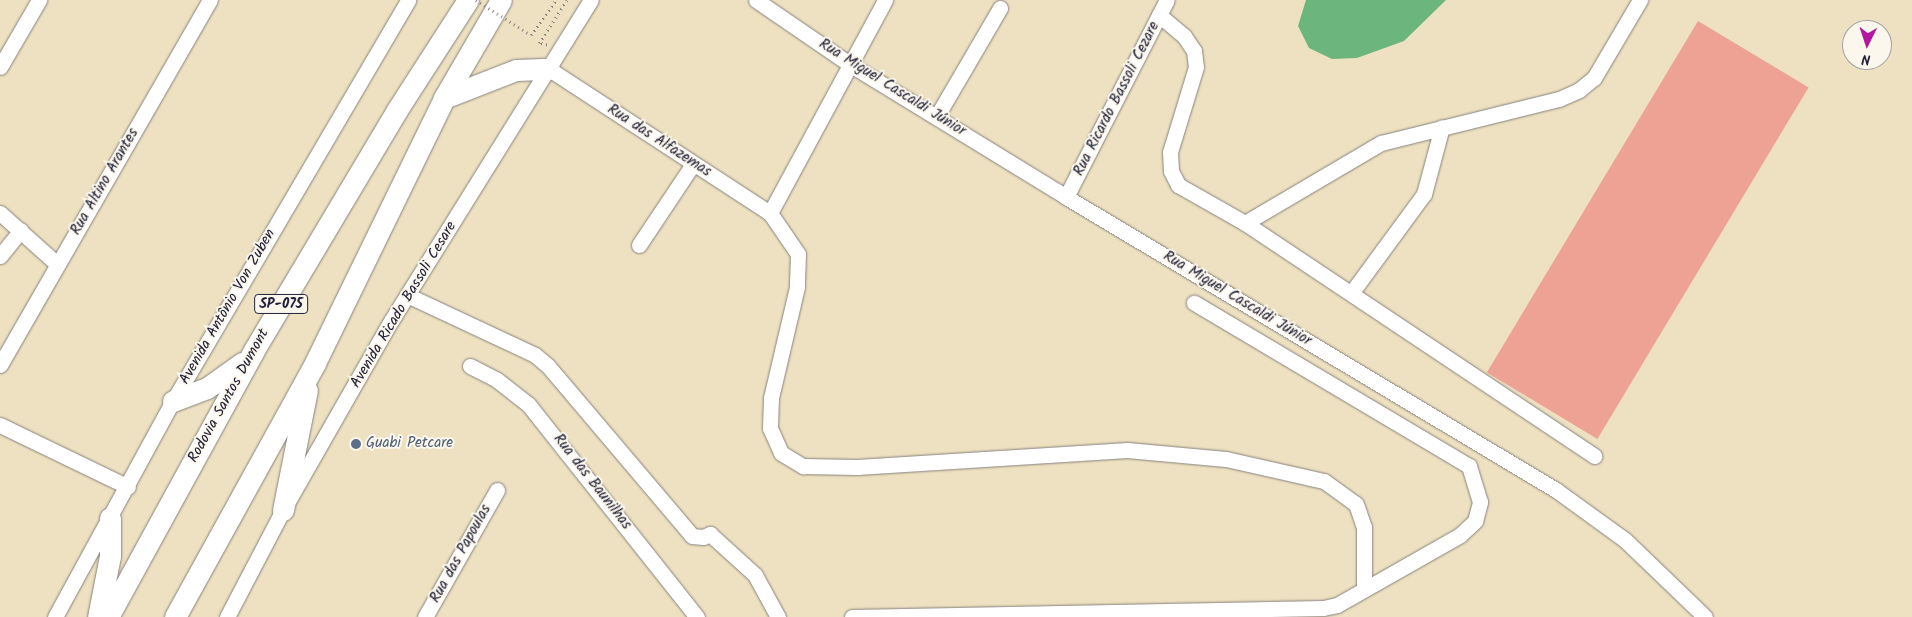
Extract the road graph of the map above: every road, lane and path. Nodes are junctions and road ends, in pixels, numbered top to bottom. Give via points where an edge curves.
1 (39, 0) edge
2 (210, 0) edge
3 (408, 0) edge
4 (468, 0) edge
5 (476, 0) edge
6 (501, 0) edge
7 (556, 0) edge
8 (567, 0) edge
9 (591, 0) edge
10 (756, 0) edge
11 (886, 0) edge
12 (1167, 0) edge
13 (1640, 0) edge
14 (1000, 8) dead end
15 (1159, 16) junction
16 (561, 49) junction
17 (851, 65) junction
18 (0, 67) edge
19 (549, 69) junction
20 (444, 98) junction
21 (937, 116) junction
22 (1442, 127) junction
23 (693, 164) junction
24 (1066, 197) junction
25 (0, 213) edge
26 (770, 213) junction
27 (1245, 223) junction
28 (21, 230) junction
29 (639, 245) dead end
30 (0, 256) edge
31 (57, 264) junction
32 (1352, 292) junction
33 (406, 295) junction
34 (1194, 303) dead end
35 (254, 350) junction
36 (315, 363) junction
37 (0, 365) edge
38 (470, 366) dead end
39 (173, 401) junction
40 (0, 425) edge
41 (1594, 456) dead end
42 (128, 487) junction
43 (497, 490) dead end
44 (282, 510) junction
45 (110, 518) junction
46 (1364, 589) junction
47 (55, 617) edge
48 (98, 617) edge
49 (108, 617) edge
50 (175, 617) edge
51 (228, 617) edge
52 (425, 617) edge
53 (697, 617) edge
54 (778, 617) edge
55 (852, 617) edge
56 (1704, 617) edge

1 - 18 street
2 - 31 street, Rua Altino Arantes
3 - 39 street, Avenida Antônio Von Zuben
4 - 35 highway, Rodovia Santos Dumont / SP-075 via 397,110
5 - 7 path, bridge via 531,35
6 - 20 highway
8 - 16 path via 539,43
9 - 16 street, Avenida Ricado Bassoli Cesare
10 - 17 street, Rua Miguel Cascaldi Júnior
11 - 17 street
12 - 15 street, Rua Ricardo Bassoli Cezare
13 - 22 street via 1594,78 1579,90 1559,99
14 - 21 street
15 - 24 street, Rua Ricardo Bassoli Cezare
15 - 27 street via 1184,36 1194,51 1196,67 1170,152 1171,171 1178,185
16 - 19 street, Avenida Ricado Bassoli Cesare
17 - 21 street, Rua Miguel Cascaldi Júnior
17 - 26 street
19 - 20 highway via 516,70
19 - 23 street, Rua das Alfazemas
19 - 33 street, Avenida Ricado Bassoli Cesare
20 - 36 highway
21 - 24 street, Rua Miguel Cascaldi Júnior
22 - 27 street via 1381,143
22 - 32 street via 1424,194
23 - 26 street, Rua das Alfazemas
23 - 29 street
24 - 56 street, Rua Miguel Cascaldi Júnior via 1556,490 1626,540
25 - 28 street
26 - 46 street via 798,254 800,267 771,398 770,428 781,453 803,466 858,467 1127,450 1226,459 1324,481 1356,504 1364,527
27 - 32 street
28 - 30 street
28 - 31 street
31 - 37 street, Rua Altino Arantes
32 - 41 street
33 - 44 street, Avenida Ricado Bassoli Cesare
33 - 54 street via 542,360 692,536 710,534 755,575
34 - 46 street via 1469,466 1480,502 1475,521 1460,535
35 - 39 highway via 220,381
35 - 49 highway, Rodovia Santos Dumont / SP-075
36 - 44 highway
36 - 50 highway
38 - 53 street, Rua das Baunilhas via 497,380 528,404
39 - 42 street, Avenida Antônio Von Zuben
40 - 42 street
42 - 45 street, Avenida Antônio Von Zuben
43 - 52 street, Rua das Papoulas
44 - 51 street, Avenida Ricado Bassoli Cesare
45 - 47 street, Avenida Antônio Von Zuben
45 - 48 highway via 110,556
46 - 55 street via 1336,605 1323,608

